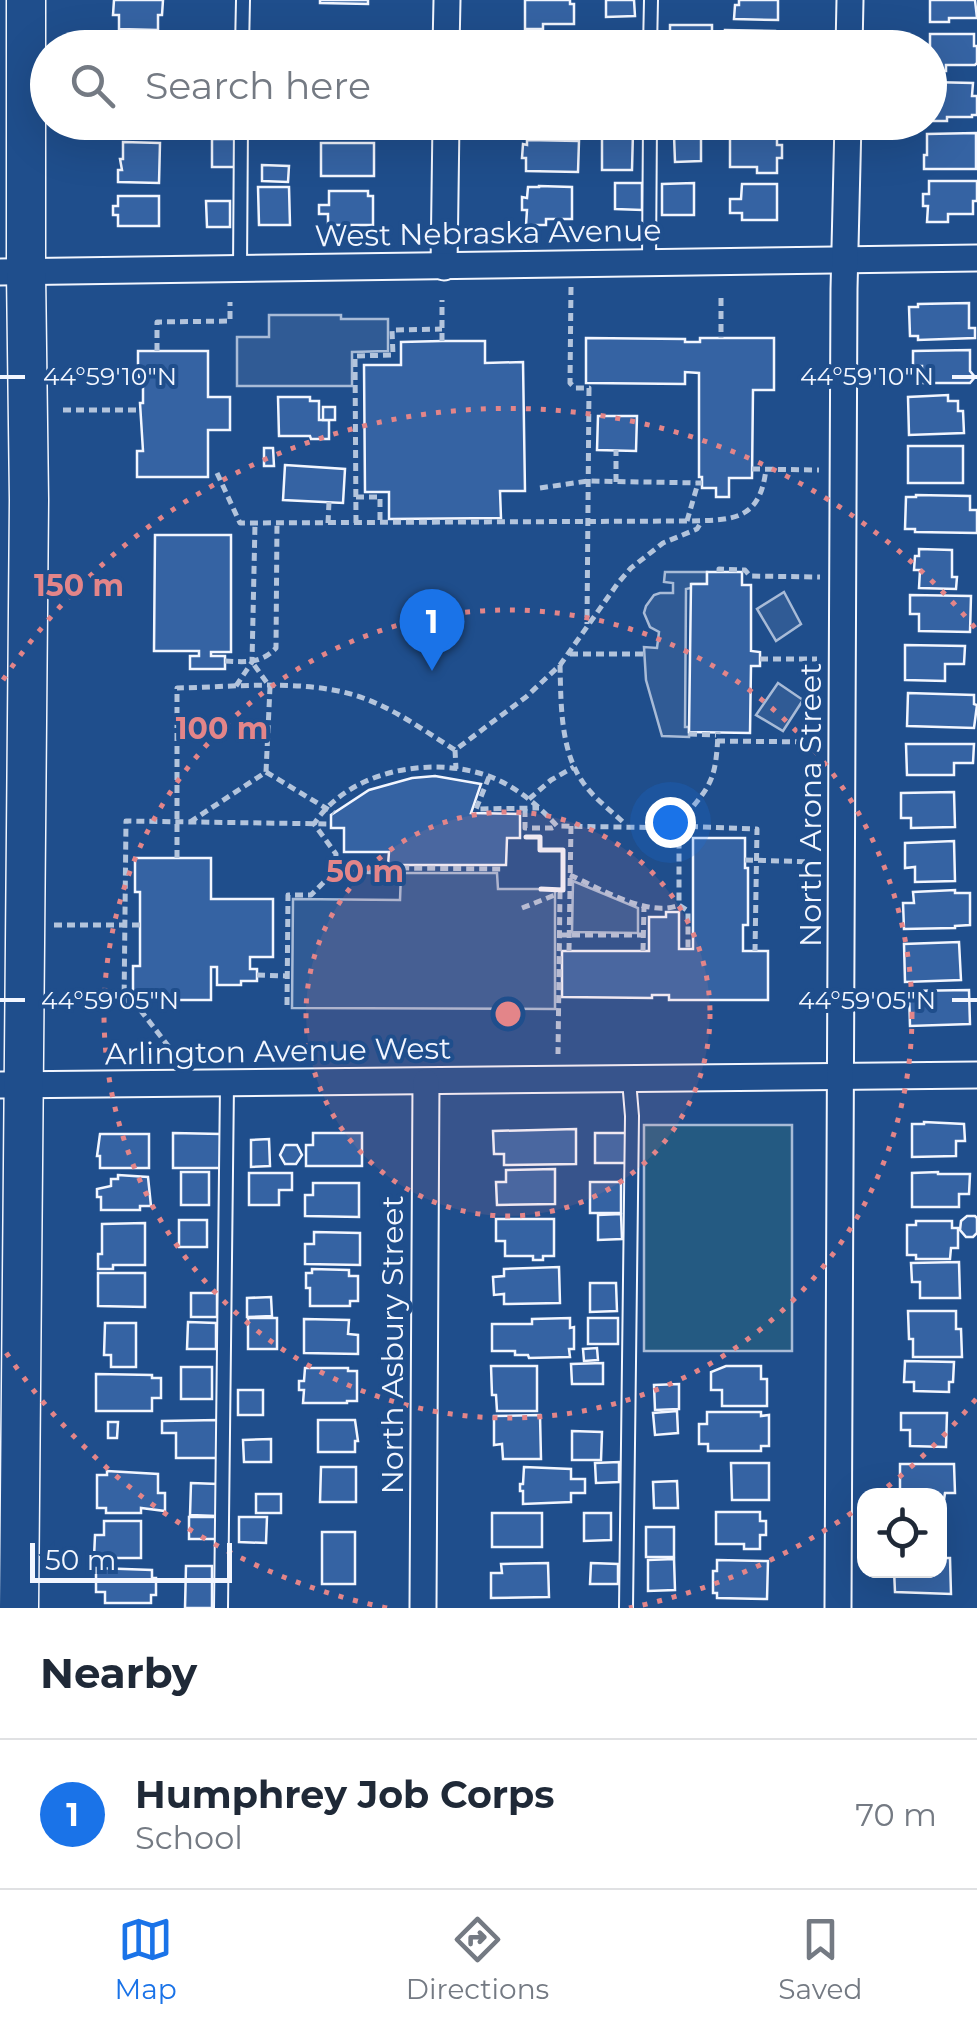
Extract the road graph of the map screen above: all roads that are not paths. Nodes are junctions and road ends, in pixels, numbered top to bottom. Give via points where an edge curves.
1 (26, 0) edge
2 (243, 0) edge
3 (446, 0) edge
4 (650, 0) edge
5 (850, 0) edge
6 (242, 30) edge
7 (446, 30) edge
8 (650, 30) edge
9 (849, 30) edge
10 (241, 140) edge
11 (446, 140) edge
12 (650, 140) edge
13 (847, 140) edge
14 (977, 258) edge
15 (844, 260) junction
16 (649, 262) junction
17 (444, 266) junction
18 (240, 270) junction
19 (13, 272) edge
20 (977, 1075) edge
21 (841, 1076) junction
22 (630, 1080) junction
23 (426, 1082) junction
24 (227, 1084) junction
25 (12, 1086) edge
26 (19, 1608) edge
27 (222, 1608) edge
28 (423, 1608) edge
29 (626, 1608) edge
30 (838, 1608) edge

1 - 19 main road
2 - 6 lane
3 - 7 street
4 - 8 lane
5 - 9 street
10 - 18 lane
11 - 17 street
12 - 16 lane
13 - 15 street, North Arona Street
14 - 15 street, West Nebraska Avenue
15 - 16 street, West Nebraska Avenue
15 - 21 street, North Arona Street
16 - 17 street, West Nebraska Avenue
17 - 18 street, West Nebraska Avenue
18 - 19 street, West Nebraska Avenue
19 - 25 main road via 29,500 26,924
20 - 21 street, Arlington Avenue West
21 - 22 street, Arlington Avenue West
21 - 30 street, North Arona Street
22 - 23 street, Arlington Avenue West
22 - 29 lane
23 - 24 street, Arlington Avenue West
23 - 28 street, North Asbury Street
24 - 25 street, Arlington Avenue West
24 - 27 lane
25 - 26 main road

